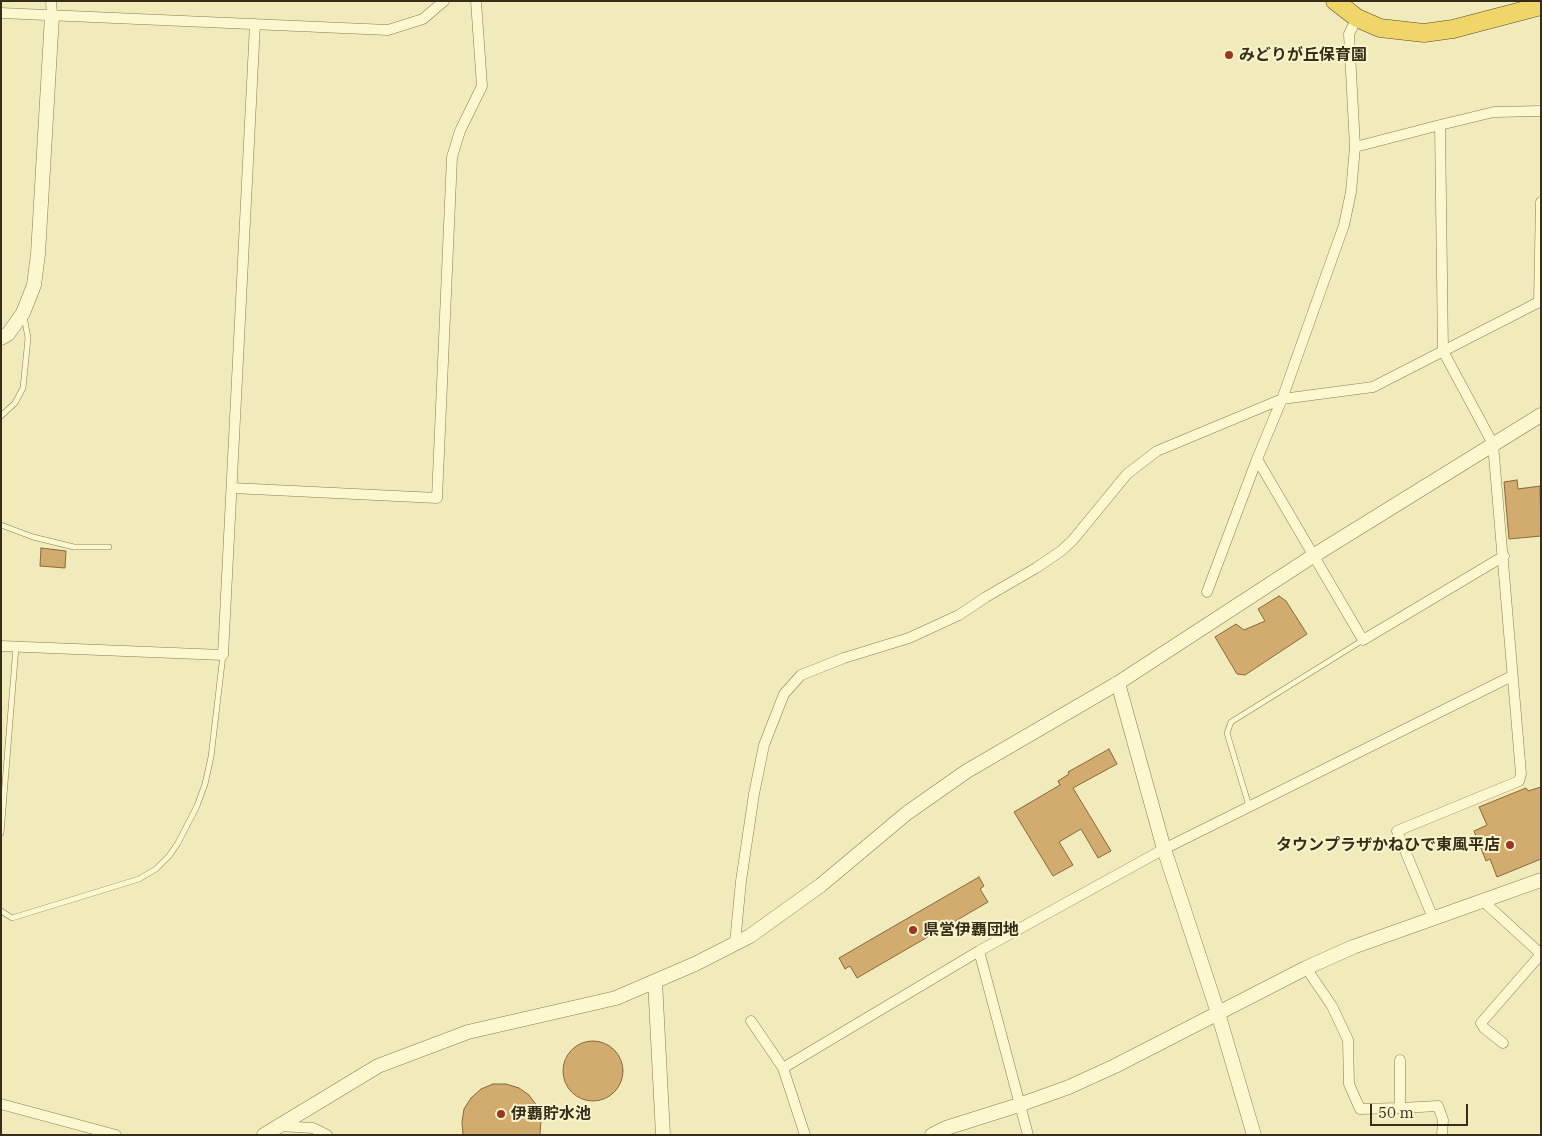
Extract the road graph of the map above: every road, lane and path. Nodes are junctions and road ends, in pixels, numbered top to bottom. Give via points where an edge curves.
1 (444, 1) edge
2 (476, 1) edge
3 (1335, 1) edge
4 (1541, 6) edge
5 (51, 8) edge
6 (1, 13) edge
7 (1357, 18) junction
8 (255, 24) junction
9 (1541, 111) edge
10 (1440, 125) junction
11 (1355, 147) junction
12 (1541, 202) edge
13 (23, 313) junction
14 (1, 338) edge
15 (1443, 351) junction
16 (1282, 399) junction
17 (1541, 415) edge
18 (1, 416) edge
19 (1493, 444) junction
20 (1256, 459) junction
21 (232, 488) junction
22 (1, 525) edge
23 (108, 547) dead end
24 (1313, 556) junction
25 (1504, 556) junction
26 (1207, 592) dead end
27 (1363, 640) junction
28 (1, 646) edge
29 (16, 646) junction
30 (223, 655) junction
31 (1512, 676) junction
32 (1118, 683) junction
33 (1249, 807) junction
34 (1, 833) edge
35 (1164, 849) junction
36 (1541, 880) edge
37 (1483, 901) junction
38 (1, 911) edge
39 (1433, 918) junction
40 (735, 943) junction
41 (979, 951) junction
42 (1541, 954) edge
43 (1306, 968) junction
44 (655, 981) junction
45 (1218, 1013) junction
46 (751, 1021) dead end
47 (1504, 1043) dead end
48 (1400, 1060) dead end
49 (783, 1068) junction
50 (1, 1104) edge
51 (1019, 1106) junction
52 (1400, 1108) junction
53 (279, 1126) junction
54 (116, 1135) edge
55 (264, 1135) edge
56 (328, 1135) edge
57 (663, 1135) edge
58 (805, 1135) edge
59 (932, 1135) edge
60 (1028, 1135) edge
61 (1254, 1135) edge
62 (1442, 1135) edge

1 - 8 street via 423,20 388,30
2 - 21 street via 482,86 460,131 452,157 437,498
3 - 7 highway
4 - 7 highway via 1453,29 1424,32 1380,28
5 - 6 street
5 - 8 street
5 - 13 street via 38,254 34,286
7 - 11 street via 1349,34
8 - 21 street
9 - 10 street via 1494,112
10 - 11 street
10 - 15 street
11 - 16 street via 1344,225
12 - 15 street via 1539,302
13 - 14 street via 8,334
13 - 18 lane via 28,338 23,388 15,404
15 - 16 street via 1373,387
15 - 19 street
16 - 20 street
16 - 40 street via 1156,451 1127,474 1061,551 959,615 909,638 801,675 784,694 764,745 742,871
17 - 19 street
19 - 24 street
19 - 25 street
20 - 24 street
20 - 26 street
21 - 30 street
22 - 23 lane via 74,547
24 - 27 street
24 - 32 street
25 - 27 street
25 - 31 street
27 - 33 lane via 1231,722 1227,733
28 - 29 street
29 - 30 street
29 - 34 lane
30 - 38 lane via 205,784 197,806 169,856 139,879 12,918
31 - 33 street
31 - 39 street via 1521,774 1519,782 1397,830
32 - 35 street
32 - 40 street via 959,776 907,813 767,925
33 - 35 street
35 - 41 street
35 - 45 street
36 - 37 street
37 - 39 street
37 - 42 street
39 - 43 street
40 - 44 street
41 - 49 street
41 - 51 street
42 - 47 street via 1481,1022
43 - 45 street
43 - 52 street via 1332,1006 1348,1040 1349,1084 1360,1109
44 - 53 street via 616,998 468,1032 378,1066
44 - 57 street
45 - 51 street via 1115,1066
45 - 61 street
46 - 49 street
48 - 52 street
49 - 58 street
50 - 54 street
51 - 59 street
51 - 60 street
52 - 62 street via 1438,1106
53 - 55 street
53 - 56 street via 313,1128

